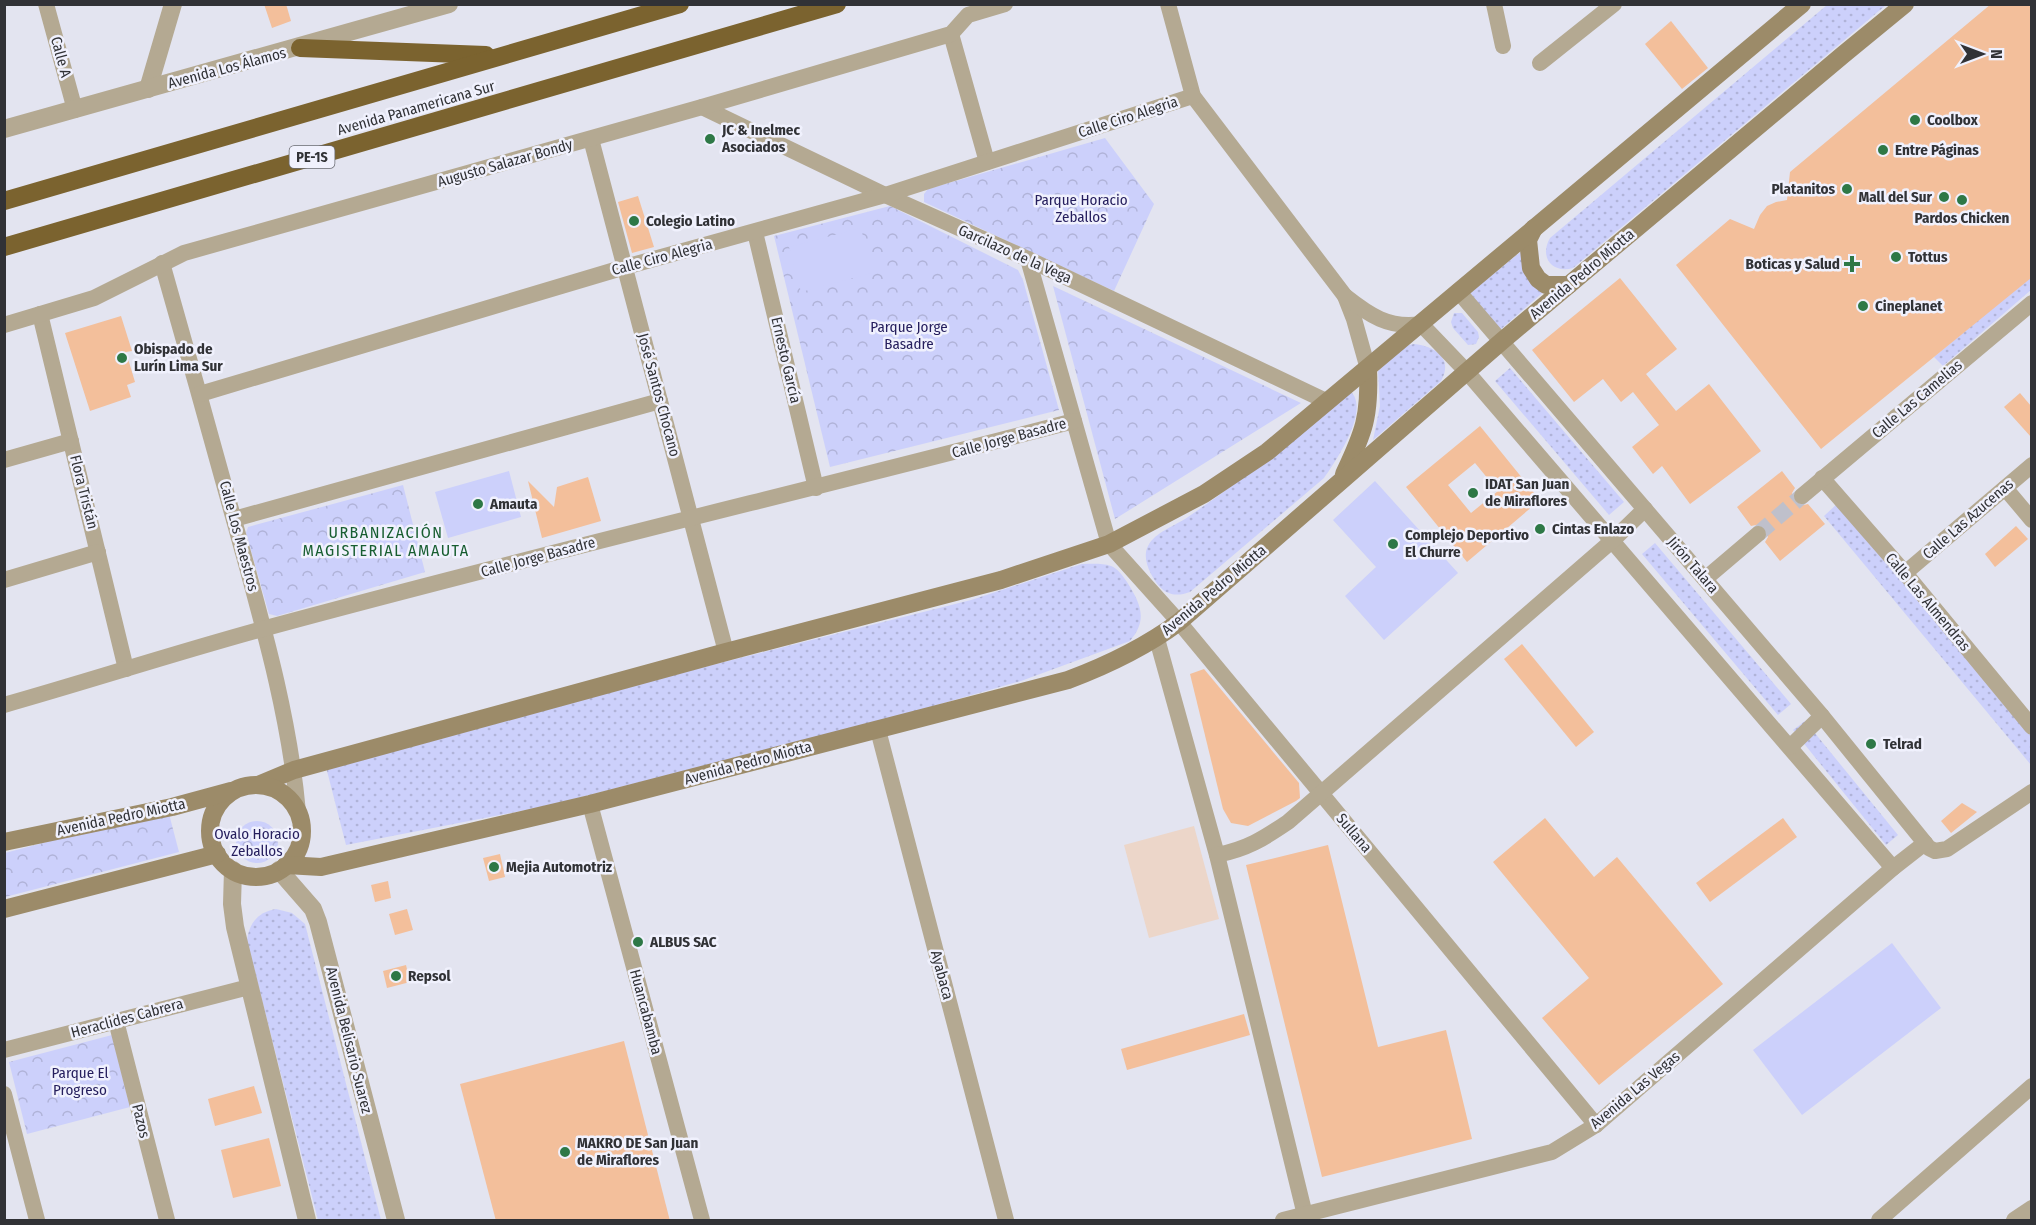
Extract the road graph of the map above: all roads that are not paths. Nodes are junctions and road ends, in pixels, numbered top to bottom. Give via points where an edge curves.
1 (46, 4) edge
2 (173, 4) edge
3 (448, 4) edge
4 (680, 4) edge
5 (837, 4) edge
6 (1005, 4) edge
7 (1168, 4) edge
8 (1494, 4) edge
9 (1803, 4) edge
10 (1905, 4) edge
11 (1606, 7) edge
12 (951, 34) junction
13 (1503, 46) dead end
14 (300, 48) junction
15 (503, 55) junction
16 (1540, 63) dead end
17 (148, 89) junction
18 (1193, 96) junction
19 (702, 107) junction
20 (75, 110) junction
21 (4, 129) edge
22 (591, 139) junction
23 (987, 162) junction
24 (885, 195) junction
25 (4, 201) edge
26 (1534, 228) junction
27 (755, 232) junction
28 (4, 247) edge
29 (1028, 258) junction
30 (162, 263) junction
31 (625, 267) junction
32 (1569, 285) junction
33 (1458, 291) junction
34 (1345, 296) junction
35 (2031, 303) edge
36 (40, 314) junction
37 (1421, 324) junction
38 (4, 325) edge
39 (1502, 341) junction
40 (1368, 369) junction
41 (1467, 372) junction
42 (200, 394) junction
43 (660, 401) junction
44 (1328, 402) junction
45 (1074, 421) junction
46 (71, 441) junction
47 (4, 460) edge
48 (2031, 465) edge
49 (1822, 478) junction
50 (1341, 481) junction
51 (816, 488) junction
52 (2005, 488) junction
53 (1802, 496) tunnel mouth
54 (1645, 509) junction
55 (691, 517) junction
56 (234, 519) junction
57 (2031, 520) edge
58 (1758, 534) tunnel mouth
59 (1612, 540) junction
60 (1109, 544) junction
61 (98, 552) junction
62 (1905, 573) junction
63 (1705, 579) junction
64 (4, 580) edge
65 (1179, 622) junction
66 (264, 628) junction
67 (1157, 639) junction
68 (726, 652) junction
69 (126, 669) junction
70 (4, 705) edge
71 (1822, 716) junction
72 (2031, 728) edge
73 (878, 730) junction
74 (1790, 747) junction
75 (294, 770) junction
76 (258, 784) junction
77 (236, 789) junction
78 (2031, 792) edge
79 (1322, 794) junction
80 (590, 804) junction
81 (298, 812) junction
82 (4, 842) edge
83 (1925, 843) junction
84 (217, 854) junction
85 (1217, 855) junction
86 (282, 868) junction
87 (1893, 868) junction
88 (233, 870) junction
89 (4, 909) edge
90 (249, 987) junction
91 (116, 1021) junction
92 (4, 1050) edge
93 (2031, 1086) edge
94 (4, 1095) edge
95 (1596, 1125) junction
96 (2031, 1208) edge
97 (1305, 1215) junction
98 (37, 1221) edge
99 (167, 1221) edge
100 (307, 1221) edge
101 (396, 1221) edge
102 (702, 1221) edge
103 (1006, 1221) edge
104 (1283, 1221) edge
105 (1879, 1221) edge
106 (2014, 1221) edge

1 - 20 street, Calle A
2 - 17 street
3 - 14 street, Avenida Los Álamos
4 - 15 highway, Avenida Panamericana Sur
5 - 28 highway, Avenida Panamericana Sur / PE-1S
6 - 12 street, Augusto Salazar Bondy via 968,15
7 - 18 street
8 - 13 street
9 - 26 main road
10 - 32 main road, Avenida Pedro Miotta
11 - 16 street
12 - 19 street, Augusto Salazar Bondy
12 - 23 street
14 - 15 highway
14 - 17 street, Avenida Los Álamos
15 - 25 highway, Avenida Panamericana Sur
17 - 20 street, Avenida Los Álamos
18 - 23 street, Calle Ciro Alegria
18 - 34 street
19 - 22 street, Augusto Salazar Bondy
19 - 24 street, Garcilazo de la Vega
20 - 21 street, Avenida Los Álamos
22 - 30 street, Augusto Salazar Bondy via 195,250
22 - 31 street, José Santos Chocano
23 - 24 street, Calle Ciro Alegria
24 - 27 street, Calle Ciro Alegria
24 - 29 street, Garcilazo de la Vega
26 - 32 main road via 1528,240 1531,267 1538,279 1546,285
26 - 33 main road
27 - 31 street, Calle Ciro Alegria
27 - 51 street, Ernesto García
29 - 44 street, Garcilazo de la Vega
29 - 45 street
30 - 36 street, Augusto Salazar Bondy via 94,298
30 - 42 street, Calle Los Maestros
31 - 42 street, Calle Ciro Alegria
31 - 43 street, José Santos Chocano
32 - 39 main road, Avenida Pedro Miotta
33 - 37 main road
33 - 39 street, Jirón Talara
34 - 37 street via 1378,319 1406,326
34 - 40 street
35 - 49 street, Calle Las Camelias
36 - 38 street, Augusto Salazar Bondy
36 - 46 street, Flora Tristán
37 - 40 main road
37 - 41 street
39 - 41 main road, Avenida Pedro Miotta
39 - 54 street, Jirón Talara
40 - 44 main road
40 - 50 main road via 1369,395 1362,437
41 - 50 main road, Avenida Pedro Miotta
41 - 59 street
42 - 56 street, Calle Los Maestros
43 - 55 street, José Santos Chocano
43 - 56 street
44 - 60 main road via 1267,452 1204,494
45 - 51 street, Calle Jorge Basadre
45 - 60 street
46 - 47 street
46 - 61 street, Flora Tristán
48 - 52 street, Calle Las Azucenas
49 - 53 street, Calle Las Camelias
49 - 62 street, Calle Las Almendras
50 - 65 main road, Avenida Pedro Miotta
51 - 55 street, Calle Jorge Basadre
52 - 57 street
52 - 62 street, Calle Las Azucenas
54 - 59 street
54 - 63 street, Jirón Talara
55 - 66 street, Calle Jorge Basadre
55 - 68 street, José Santos Chocano
56 - 66 street, Calle Los Maestros
58 - 63 street
59 - 74 street
59 - 79 street
60 - 65 street, Sullana
60 - 68 main road via 1001,580
61 - 64 street
61 - 69 street, Flora Tristán
62 - 72 street, Calle Las Almendras
63 - 71 street, Jirón Talara
65 - 67 main road, Avenida Pedro Miotta
65 - 79 street, Sullana
66 - 69 street, Calle Jorge Basadre
66 - 75 street, Calle Los Maestros
67 - 73 main road, Avenida Pedro Miotta via 1110,664 1068,680
67 - 85 street
68 - 75 main road
69 - 70 street, Calle Jorge Basadre
71 - 74 street
71 - 83 street, Jirón Talara
73 - 80 main road, Avenida Pedro Miotta
73 - 103 street, Ayabaca
74 - 87 street
75 - 76 main road
75 - 81 street, Calle Los Maestros
76 - 77 main road
76 - 81 main road via 282,793
77 - 82 main road, Avenida Pedro Miotta via 172,807
77 - 84 main road via 214,812 211,839
78 - 83 street via 1947,849 1935,851
79 - 85 street via 1263,840
79 - 95 street, Sullana
80 - 86 main road, Avenida Pedro Miotta via 321,867
80 - 102 street, Huancabamba
81 - 86 main road via 302,826 300,841 295,854
83 - 87 street, Avenida Las Vegas
84 - 88 main road
84 - 89 main road
85 - 97 street
86 - 88 main road via 260,876
86 - 101 street, Avenida Belisario Suarez via 313,909 318,922
87 - 95 street, Avenida Las Vegas
88 - 90 street via 232,904
90 - 91 street, Heraclides Cabrera
90 - 100 street
91 - 92 street, Heraclides Cabrera
91 - 99 street, Pazos
93 - 105 street
94 - 98 street
95 - 97 street, Avenida Las Vegas via 1552,1152
96 - 106 street
97 - 104 street, Avenida Las Vegas

